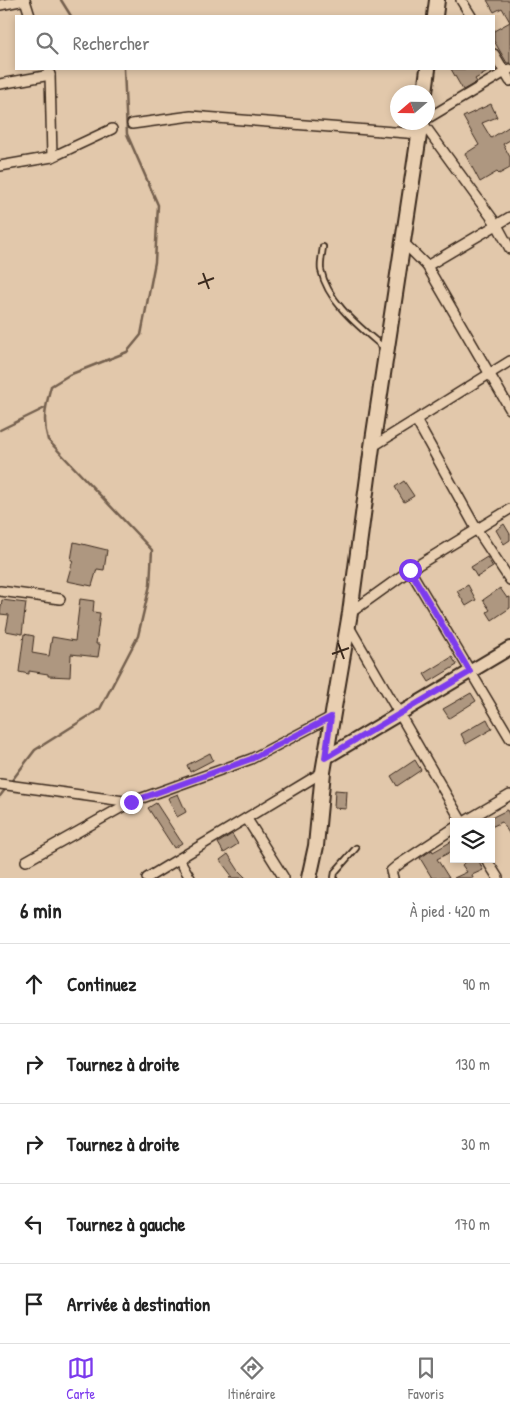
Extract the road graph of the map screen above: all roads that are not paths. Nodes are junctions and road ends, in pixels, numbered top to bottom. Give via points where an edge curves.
1 (437, 0) edge
2 (461, 0) edge
3 (0, 5) edge
4 (30, 15) edge
5 (435, 15) edge
6 (470, 15) edge
7 (495, 55) edge
8 (428, 70) edge
9 (508, 71) edge
10 (49, 72) edge
11 (510, 81) edge
12 (0, 84) edge
13 (426, 85) edge
14 (435, 114) edge
15 (132, 124) dead end
16 (390, 125) edge
17 (112, 130) dead end
18 (419, 130) edge
19 (423, 130) edge
20 (52, 157) junction
21 (0, 166) edge
22 (510, 217) edge
23 (497, 225) junction
24 (403, 242) junction
25 (323, 247) dead end
26 (510, 249) edge
27 (427, 266) junction
28 (386, 351) junction
29 (510, 361) edge
30 (490, 374) junction
31 (510, 409) edge
32 (416, 420) junction
33 (372, 447) junction
34 (510, 509) edge
35 (477, 530) junction
36 (410, 570) junction
37 (510, 580) edge
38 (0, 591) edge
39 (60, 599) dead end
40 (349, 619) junction
41 (510, 648) edge
42 (470, 672) junction
43 (399, 714) junction
44 (331, 717) junction
45 (510, 738) edge
46 (325, 758) junction
47 (323, 772) junction
48 (0, 784) edge
49 (510, 795) edge
50 (131, 802) junction
51 (461, 818) edge
52 (470, 818) edge
53 (246, 819) junction
54 (450, 831) edge
55 (356, 848) dead end
56 (179, 859) junction
57 (26, 861) dead end
58 (489, 863) edge
59 (147, 878) edge
60 (190, 878) edge
61 (284, 878) edge
62 (309, 878) edge
63 (334, 878) edge
64 (393, 878) edge
65 (498, 878) edge

1 - 5 main road
2 - 6 street
3 - 4 street via 24,0
7 - 9 street
8 - 13 main road
9 - 11 street
9 - 14 street
10 - 12 street
10 - 20 street
15 - 16 street via 192,116
17 - 20 street
18 - 24 main road
19 - 23 street
20 - 21 street
22 - 23 street
23 - 26 street
23 - 27 street
24 - 27 street
24 - 28 main road
25 - 28 lane via 321,269 328,290 348,315
27 - 30 street
28 - 33 main road
29 - 30 street
30 - 31 street
30 - 32 street
32 - 33 street
32 - 35 street
33 - 40 main road
34 - 35 street
35 - 36 street
35 - 37 street
36 - 40 street
36 - 42 street
38 - 39 street
40 - 43 street
40 - 44 main road
41 - 42 street
42 - 43 street
42 - 45 street
43 - 46 street
43 - 51 street
44 - 46 main road
44 - 50 street via 251,759
46 - 47 main road
47 - 53 street
47 - 62 main road via 316,846
48 - 50 street
49 - 52 street
50 - 57 street
53 - 56 street
53 - 61 street
54 - 64 street via 398,865 391,871
55 - 63 lane via 335,872
56 - 59 street
56 - 60 street
58 - 65 street

